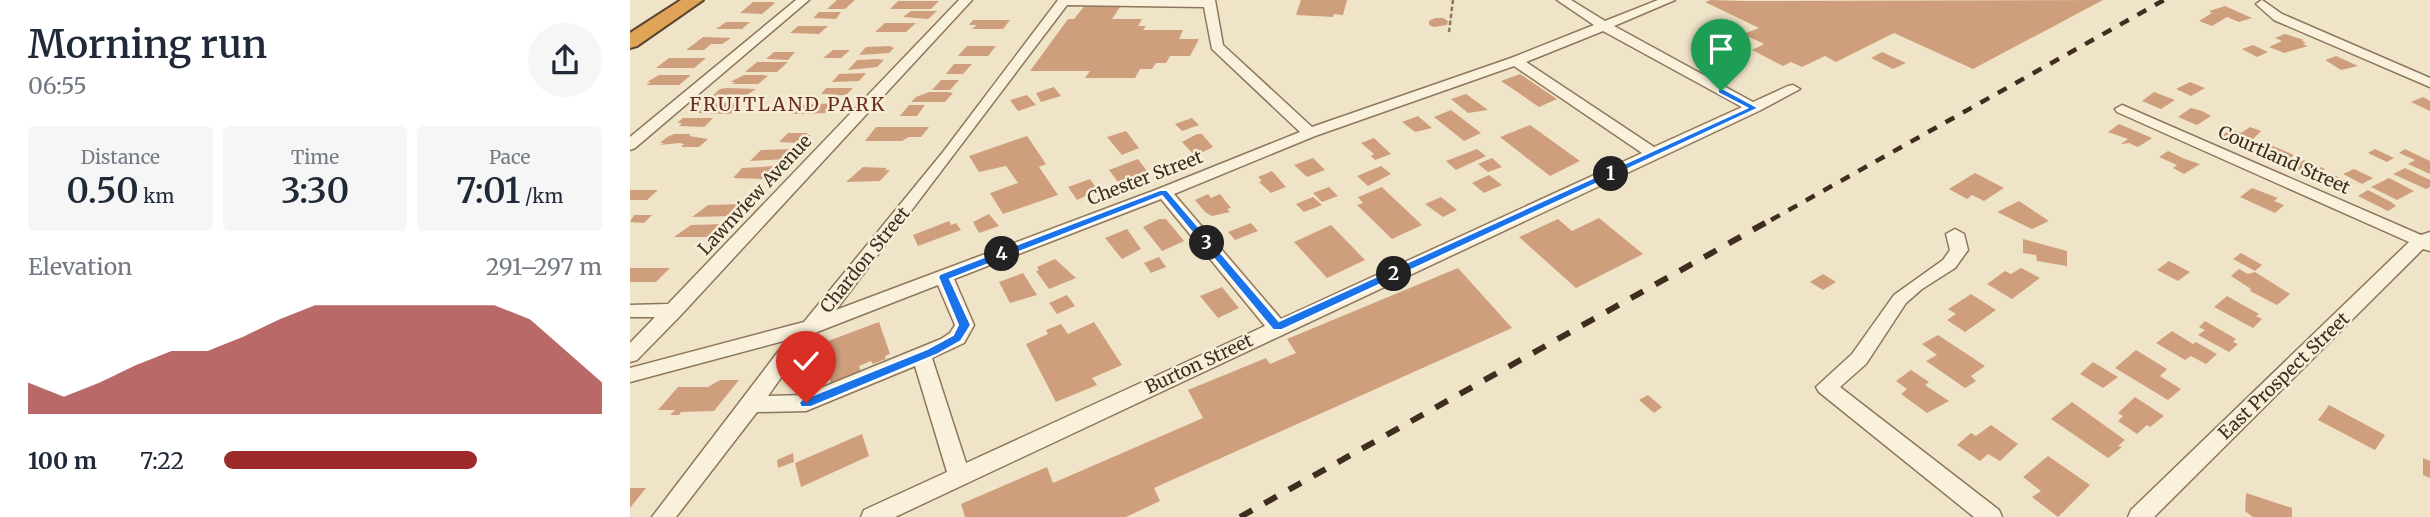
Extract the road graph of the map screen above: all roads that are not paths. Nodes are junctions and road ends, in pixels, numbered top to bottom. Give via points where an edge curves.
1 (694, 0) edge
2 (803, 0) edge
3 (966, 0) edge
4 (1064, 0) edge
5 (1669, 0) edge
6 (1569, 1) edge
7 (1209, 2) edge
8 (2268, 2) edge
9 (1602, 25) junction
10 (630, 42) edge
11 (1516, 61) junction
12 (2430, 83) edge
13 (1793, 89) dead end
14 (1755, 108) junction
15 (2122, 109) dead end
16 (1310, 133) junction
17 (630, 145) edge
18 (1654, 154) junction
19 (1164, 192) junction
20 (1955, 234) dead end
21 (2427, 241) edge
22 (944, 277) junction
23 (674, 310) junction
24 (630, 311) edge
25 (811, 327) junction
26 (1278, 327) junction
27 (630, 355) edge
28 (922, 356) junction
29 (630, 375) edge
30 (751, 404) junction
31 (959, 476) junction
32 (663, 517) edge
33 (872, 517) edge
34 (1991, 517) edge
35 (2139, 517) edge

1 - 10 highway
2 - 17 street
3 - 23 street, Lawnview Avenue
4 - 7 street via 1167,5
4 - 25 street, Chardon Street
5 - 9 street, Chester Street
6 - 9 street
7 - 16 street via 1217,46
8 - 12 street via 2278,17
9 - 11 street, Chester Street
9 - 14 street
11 - 16 street, Chester Street
11 - 18 street
13 - 14 street, Burton Street
14 - 18 street, Burton Street
15 - 21 street, Courtland Street
16 - 19 street, Chester Street
18 - 26 street, Burton Street
19 - 22 street, Chester Street
19 - 26 street
20 - 34 street via 1959,250 1949,264 1900,299 1859,359 1826,387
21 - 35 street, East Prospect Street
22 - 25 street, Chester Street
22 - 28 street via 965,325 957,338
23 - 24 street
23 - 27 street, Lawnview Avenue
25 - 29 street, Chester Street
25 - 30 street, Chardon Street
26 - 31 street, Burton Street
28 - 30 street via 806,403
28 - 31 street
30 - 32 street, Chardon Street
31 - 33 street, Burton Street

